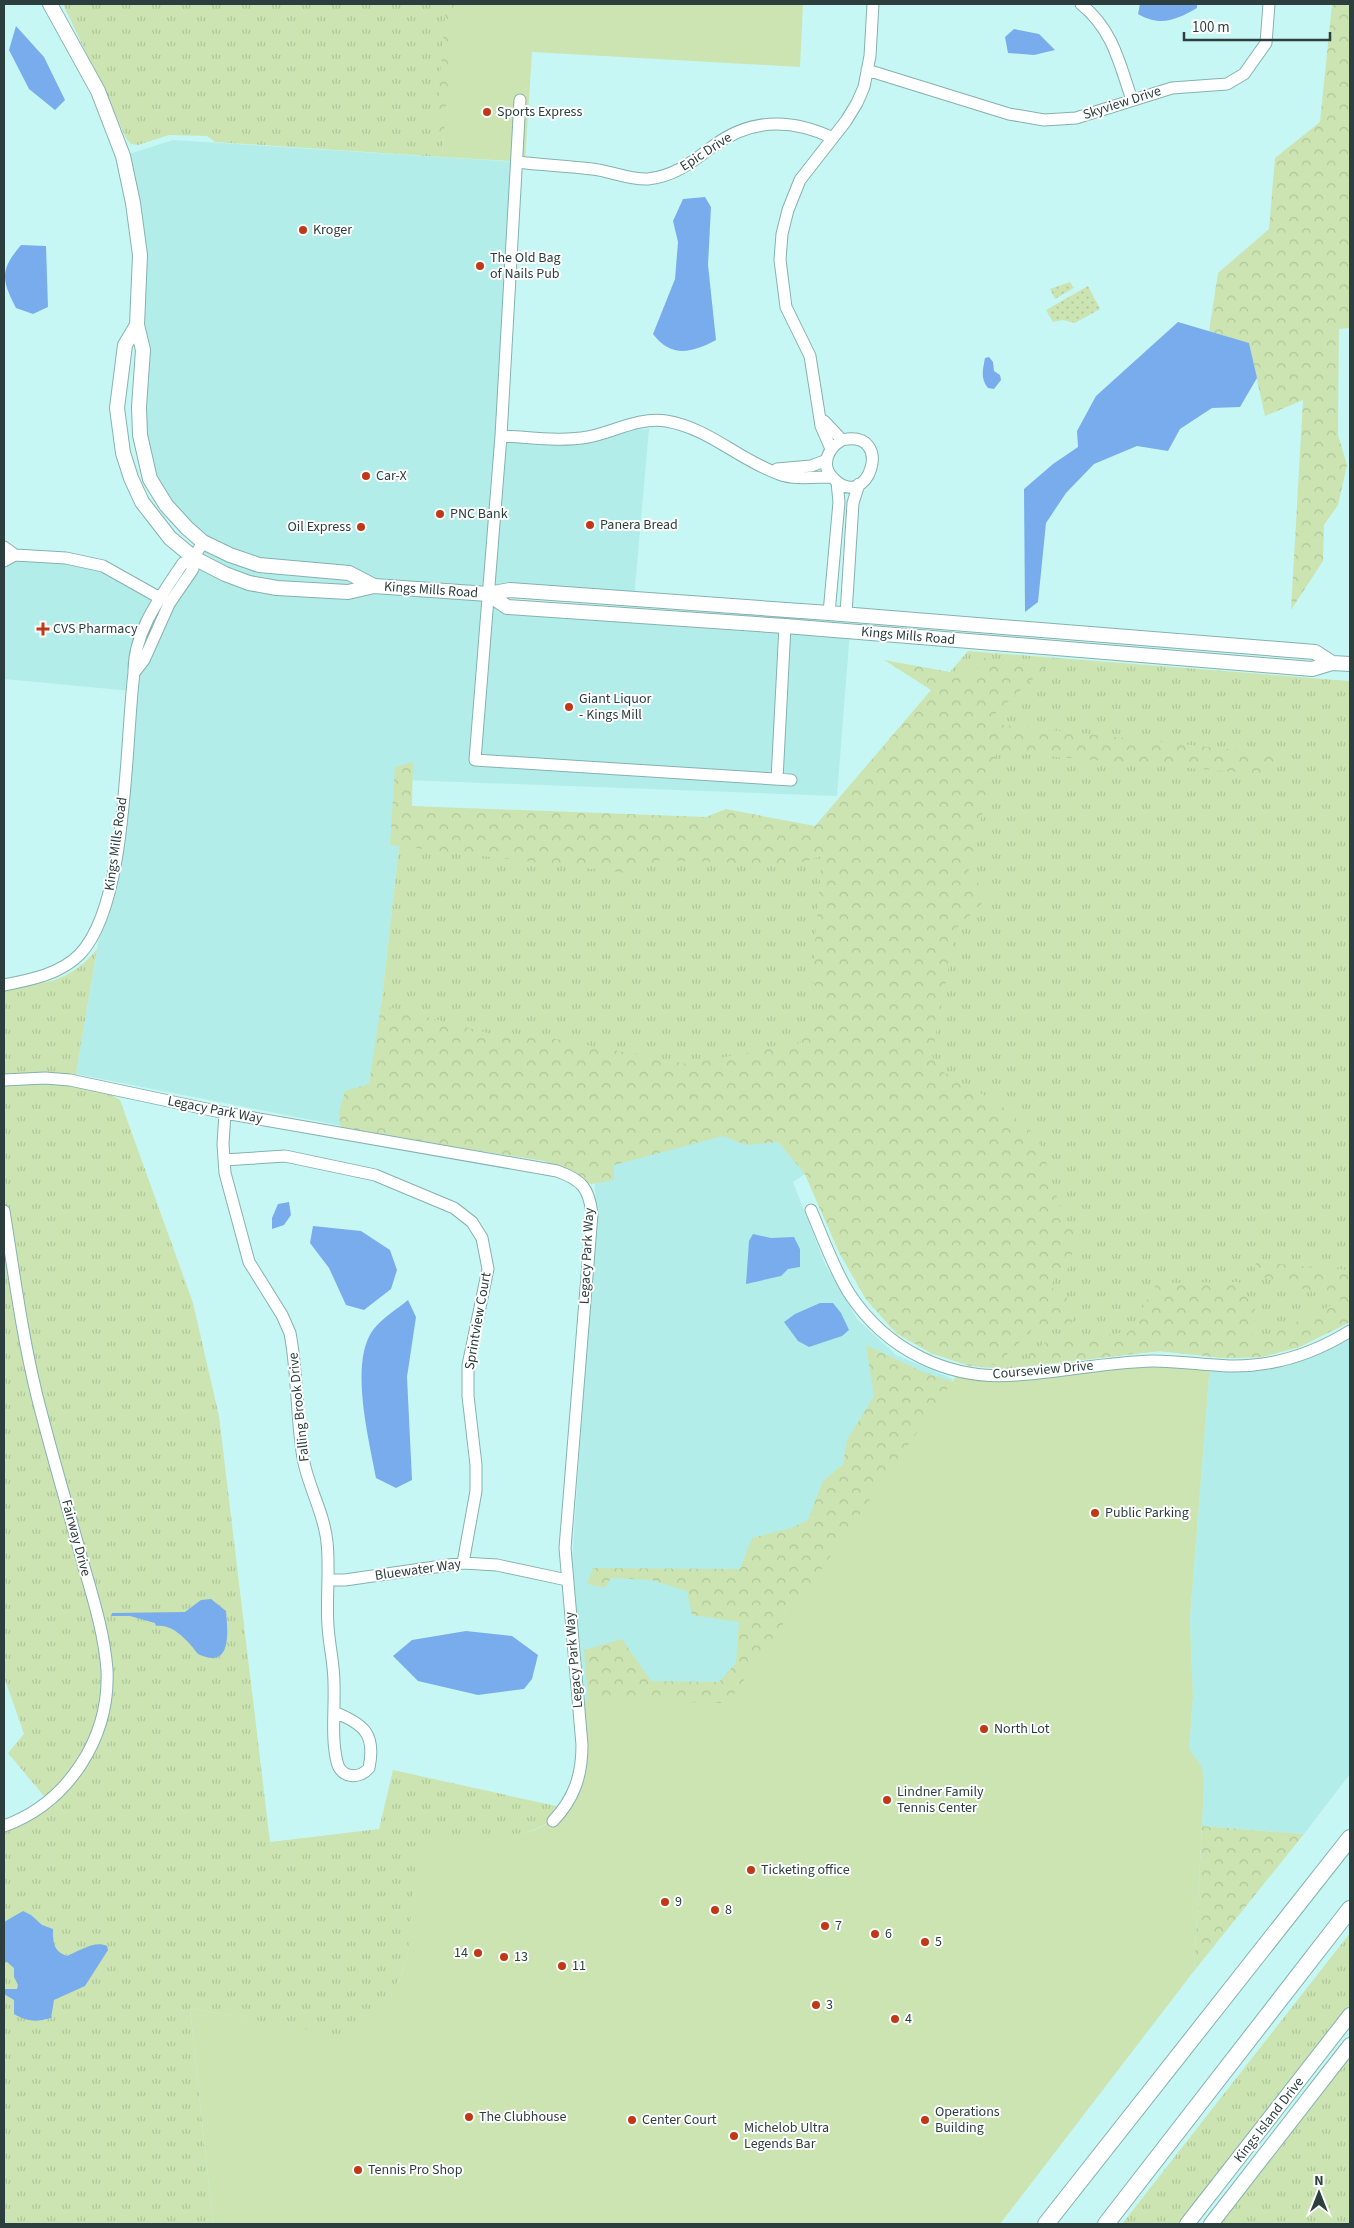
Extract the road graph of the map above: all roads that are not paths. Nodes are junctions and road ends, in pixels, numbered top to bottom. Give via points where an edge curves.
1 (50, 4) edge
2 (873, 4) edge
3 (1081, 4) edge
4 (1269, 4) edge
5 (867, 70) junction
6 (520, 100) dead end
7 (1132, 100) junction
8 (833, 138) junction
9 (517, 162) junction
10 (137, 325) junction
11 (819, 416) junction
12 (501, 436) junction
13 (842, 440) junction
14 (829, 454) junction
15 (765, 468) junction
16 (834, 480) junction
17 (859, 484) junction
18 (203, 542) junction
19 (4, 547) edge
20 (15, 555) junction
21 (193, 560) junction
22 (4, 561) edge
23 (374, 586) junction
24 (488, 594) junction
25 (160, 598) junction
26 (829, 613) junction
27 (846, 614) junction
28 (785, 626) junction
29 (1332, 663) junction
30 (1350, 664) edge
31 (134, 673) junction
32 (777, 779) junction
33 (791, 780) dead end
34 (4, 985) edge
35 (4, 1080) edge
36 (225, 1113) junction
37 (224, 1160) junction
38 (811, 1210) dead end
39 (4, 1211) edge
40 (1350, 1331) edge
41 (463, 1562) junction
42 (328, 1580) junction
43 (567, 1580) junction
44 (334, 1712) junction
45 (553, 1821) dead end
46 (4, 1826) edge
47 (1350, 1838) edge
48 (1350, 1909) edge
49 (1350, 2015) edge
50 (1350, 2045) edge
51 (1046, 2224) edge
52 (1106, 2224) edge
53 (1187, 2224) edge
54 (1211, 2224) edge

1 - 10 main road via 98,91 123,156 140,255
2 - 5 street
3 - 7 street via 1093,14 1112,41
4 - 7 street, Skyview Drive via 1266,43 1244,74 1227,84 1172,88
5 - 7 street, Skyview Drive via 1009,114 1044,120 1076,118
5 - 8 street via 858,104
6 - 9 street
8 - 9 street, Epic Drive via 804,126 762,124 734,134 683,168 648,179 593,169
8 - 11 street via 800,180 782,234 780,260 786,307 810,356
9 - 12 street
10 - 18 main road via 143,350 140,436 150,479 166,505
10 - 21 main road via 124,345 117,408 123,453 142,502 155,521
11 - 13 street
11 - 14 street
12 - 15 street via 590,437 642,422 664,421 708,434 745,460
12 - 24 street
13 - 14 street
13 - 17 street via 857,440 872,454 871,473
14 - 15 street via 811,466
14 - 16 street
15 - 16 street via 780,475
16 - 17 street via 844,485
16 - 26 street via 840,502
17 - 27 street via 853,503
18 - 21 street, Kings Mills Road
18 - 23 main road, Kings Mills Road via 258,565 349,573
19 - 20 street
20 - 22 street
20 - 25 street via 66,558 103,566
21 - 23 main road, Kings Mills Road via 249,583 277,588 348,592
21 - 25 street, Kings Mills Road via 183,563
21 - 31 street, Kings Mills Road via 193,569 169,604 144,660
23 - 24 main road, Kings Mills Road
24 - 26 main road, Kings Mills Road via 519,591
24 - 28 main road, Kings Mills Road via 507,607
24 - 32 street via 475,760
25 - 31 street, Kings Mills Road via 133,656
26 - 27 main road, Kings Mills Road
27 - 29 main road, Kings Mills Road via 1315,652
28 - 29 main road, Kings Mills Road via 1312,669
28 - 32 street
29 - 30 main road, Kings Mills Road
31 - 34 street, Kings Mills Road via 115,864 104,914 86,948 72,961 39,976
32 - 33 street
35 - 36 street, Legacy Park Way via 70,1080
36 - 37 street, Falling Brook Drive
36 - 43 street, Legacy Park Way via 557,1171 573,1177 584,1187 592,1214 565,1548
37 - 41 street, Sprintview Court via 285,1156 375,1175 454,1208 472,1222 482,1238 488,1269 468,1365 476,1491
37 - 42 street, Falling Brook Drive via 249,1262 290,1333 303,1460 321,1511 327,1542
38 - 40 street, Courseview Drive via 849,1292 876,1326 924,1360 959,1372 1018,1375 1155,1361 1250,1365 1300,1356
39 - 46 street, Fairway Drive via 37,1396 99,1621 107,1672 102,1716 93,1744 78,1770 48,1801
41 - 42 street, Bluewater Way
41 - 43 street, Bluewater Way via 497,1565
42 - 44 street, Falling Brook Drive
43 - 45 street, Legacy Park Way via 582,1767 574,1792
44 - 44 street, Falling Brook Drive via 337,1763 343,1773 361,1776 369,1768 371,1740 365,1729
47 - 51 highway
48 - 52 highway
49 - 53 main road, Kings Island Drive
50 - 54 main road, Kings Island Drive

